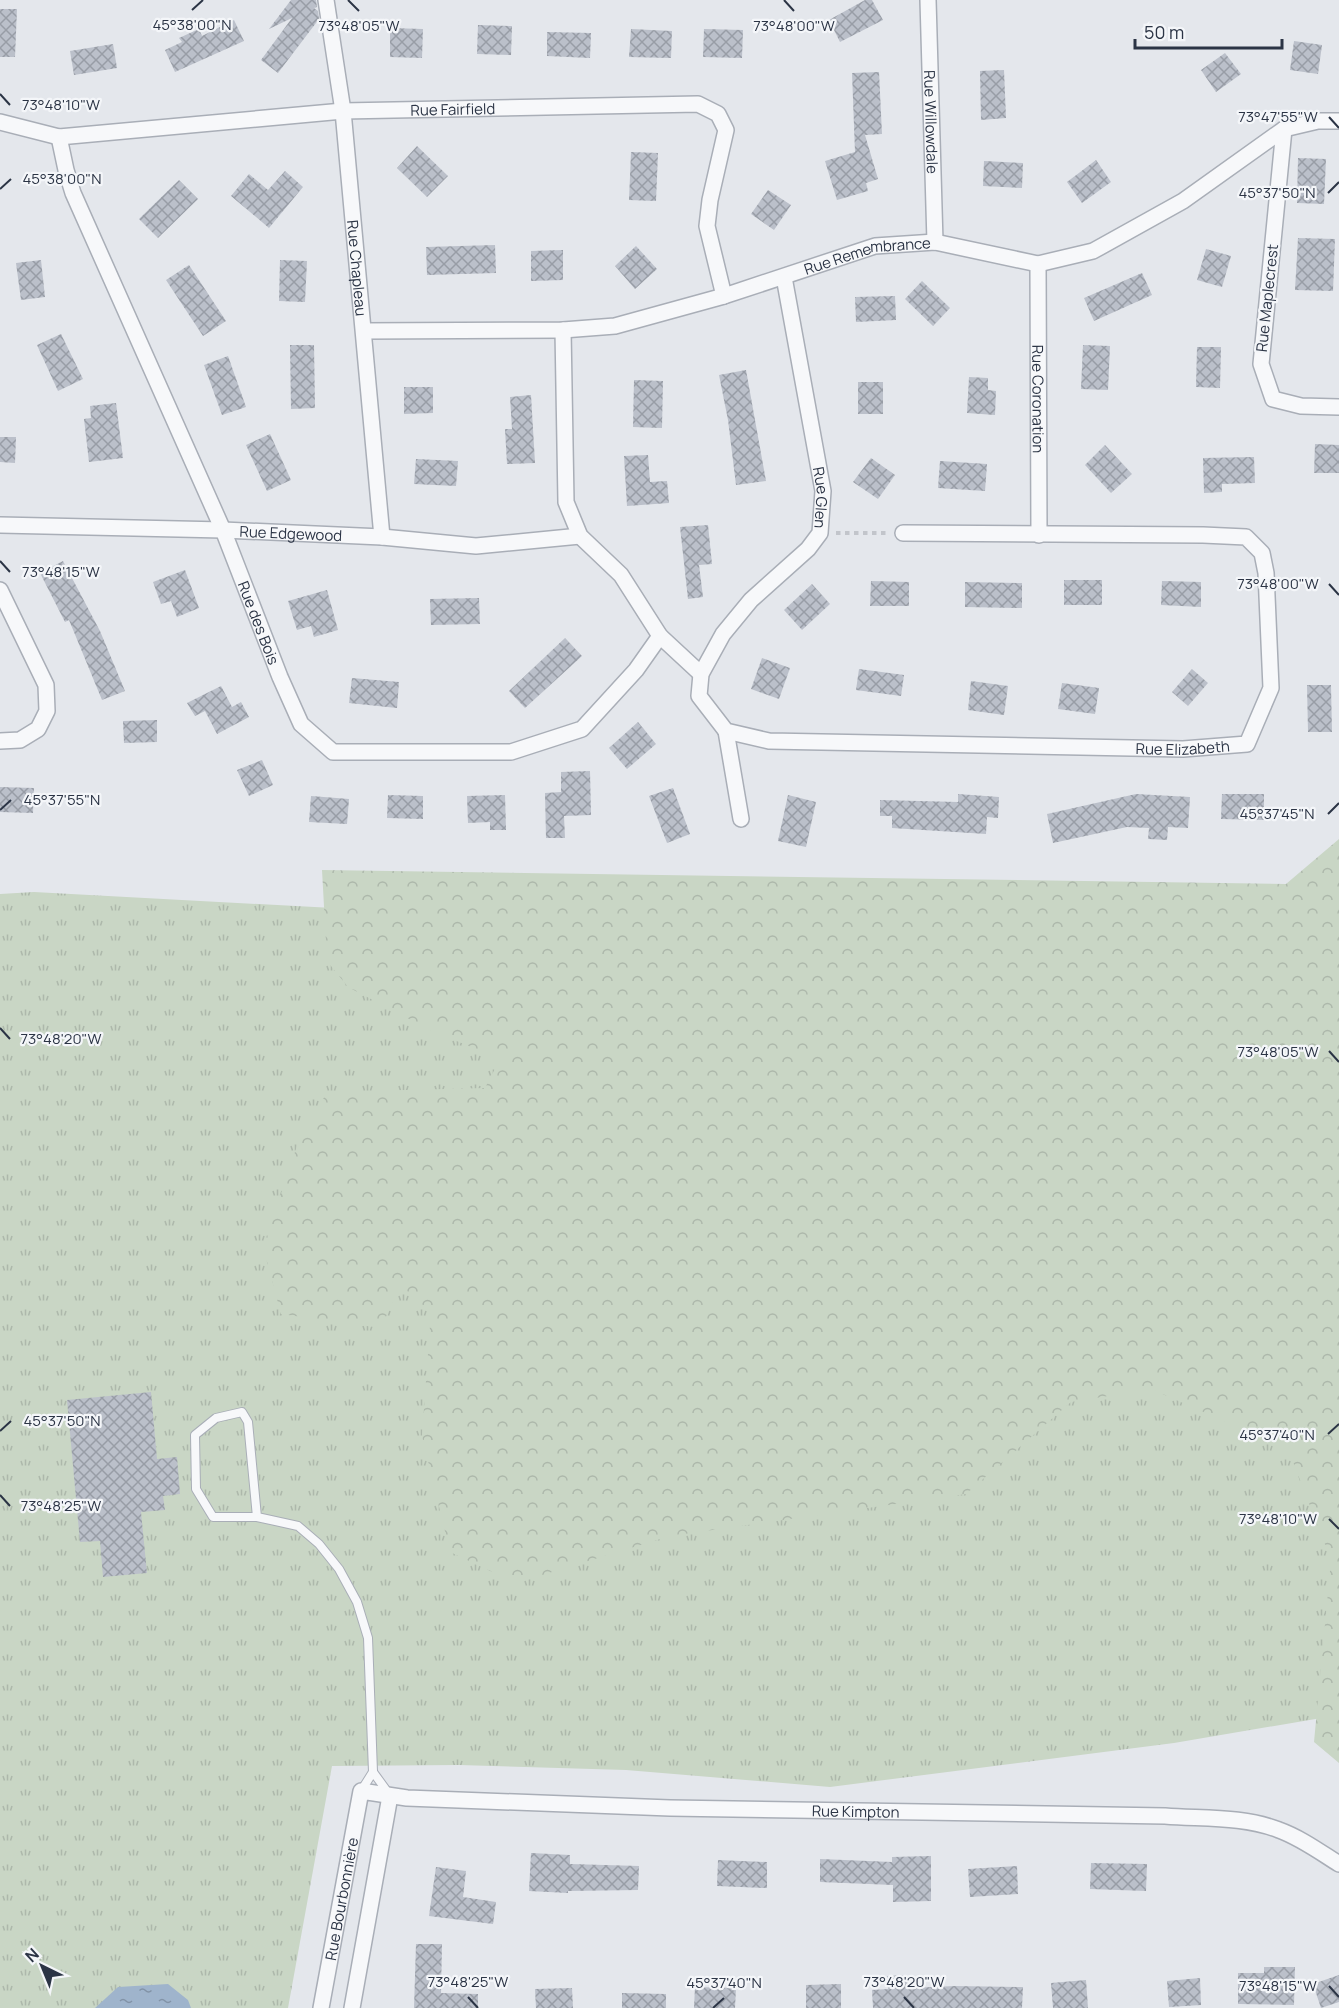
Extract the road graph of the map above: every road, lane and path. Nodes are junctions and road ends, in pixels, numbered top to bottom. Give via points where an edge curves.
1 (326, 0) edge
2 (928, 0) edge
3 (343, 111) junction
4 (1339, 121) edge
5 (0, 122) edge
6 (1284, 129) junction
7 (60, 137) junction
8 (935, 242) junction
9 (1038, 264) junction
10 (784, 277) junction
11 (724, 296) junction
12 (563, 330) junction
13 (364, 331) junction
14 (1339, 407) edge
15 (0, 525) edge
16 (223, 530) junction
17 (820, 532) junction
18 (903, 533) joint
19 (1039, 535) junction
20 (580, 536) junction
21 (382, 537) junction
22 (0, 590) edge
23 (660, 636) junction
24 (701, 675) junction
25 (726, 731) junction
26 (0, 741) edge
27 (741, 819) dead end
28 (256, 1517) junction
29 (373, 1772) junction
30 (361, 1791) junction
31 (390, 1796) junction
32 (1339, 1864) edge
33 (321, 2008) edge
34 (352, 2008) edge

1 - 3 street, Rue Chapleau
2 - 8 street, Rue Willowdale
3 - 7 street, Rue Fairfield
3 - 11 street, Rue Fairfield via 698,104 718,114 726,130 707,226
3 - 13 street, Rue Chapleau
4 - 6 street, Rue Remembrance via 1318,121
5 - 7 street, Rue Fairfield
6 - 9 street, Rue Remembrance via 1153,218 1093,250
6 - 14 street, Rue Maplecrest via 1261,364 1273,399 1301,406
7 - 16 street, Rue des Bois via 73,193
8 - 9 street, Rue Remembrance
8 - 10 street, Rue Remembrance via 875,246
9 - 19 street, Rue Coronation
10 - 11 street, Rue Remembrance
10 - 17 street, Rue Glen via 823,491
11 - 12 street, Rue Remembrance via 615,326
12 - 13 street, Rue Remembrance
12 - 20 street via 566,502
13 - 21 street, Rue Chapleau
15 - 16 street, Rue Edgewood
16 - 21 street, Rue Edgewood
16 - 23 street, Rue des Bois via 301,724 333,752 511,752 582,729 636,670
17 - 18 path
17 - 24 street, Rue Glen via 808,549 751,600 723,634
18 - 19 street, Rue Elizabeth
19 - 25 street, Rue Elizabeth via 1246,537 1262,553 1271,688 1247,744 1183,749 769,741
20 - 21 street, Rue Edgewood via 476,546
20 - 23 street via 621,575
22 - 26 street via 46,685 47,711 38,729 20,740
23 - 24 street
24 - 25 street via 699,696
25 - 27 street
28 - 28 lane via 213,1517 195,1489 195,1436 216,1418 242,1413 248,1422
28 - 29 lane via 298,1526 339,1569 357,1602 368,1638
29 - 30 lane
29 - 31 lane
30 - 31 street, Rue Kimpton
30 - 33 street, Rue Bourbonnière
31 - 32 street, Rue Kimpton via 686,1809 1238,1820 1280,1830
31 - 34 street, Rue Bourbonnière

